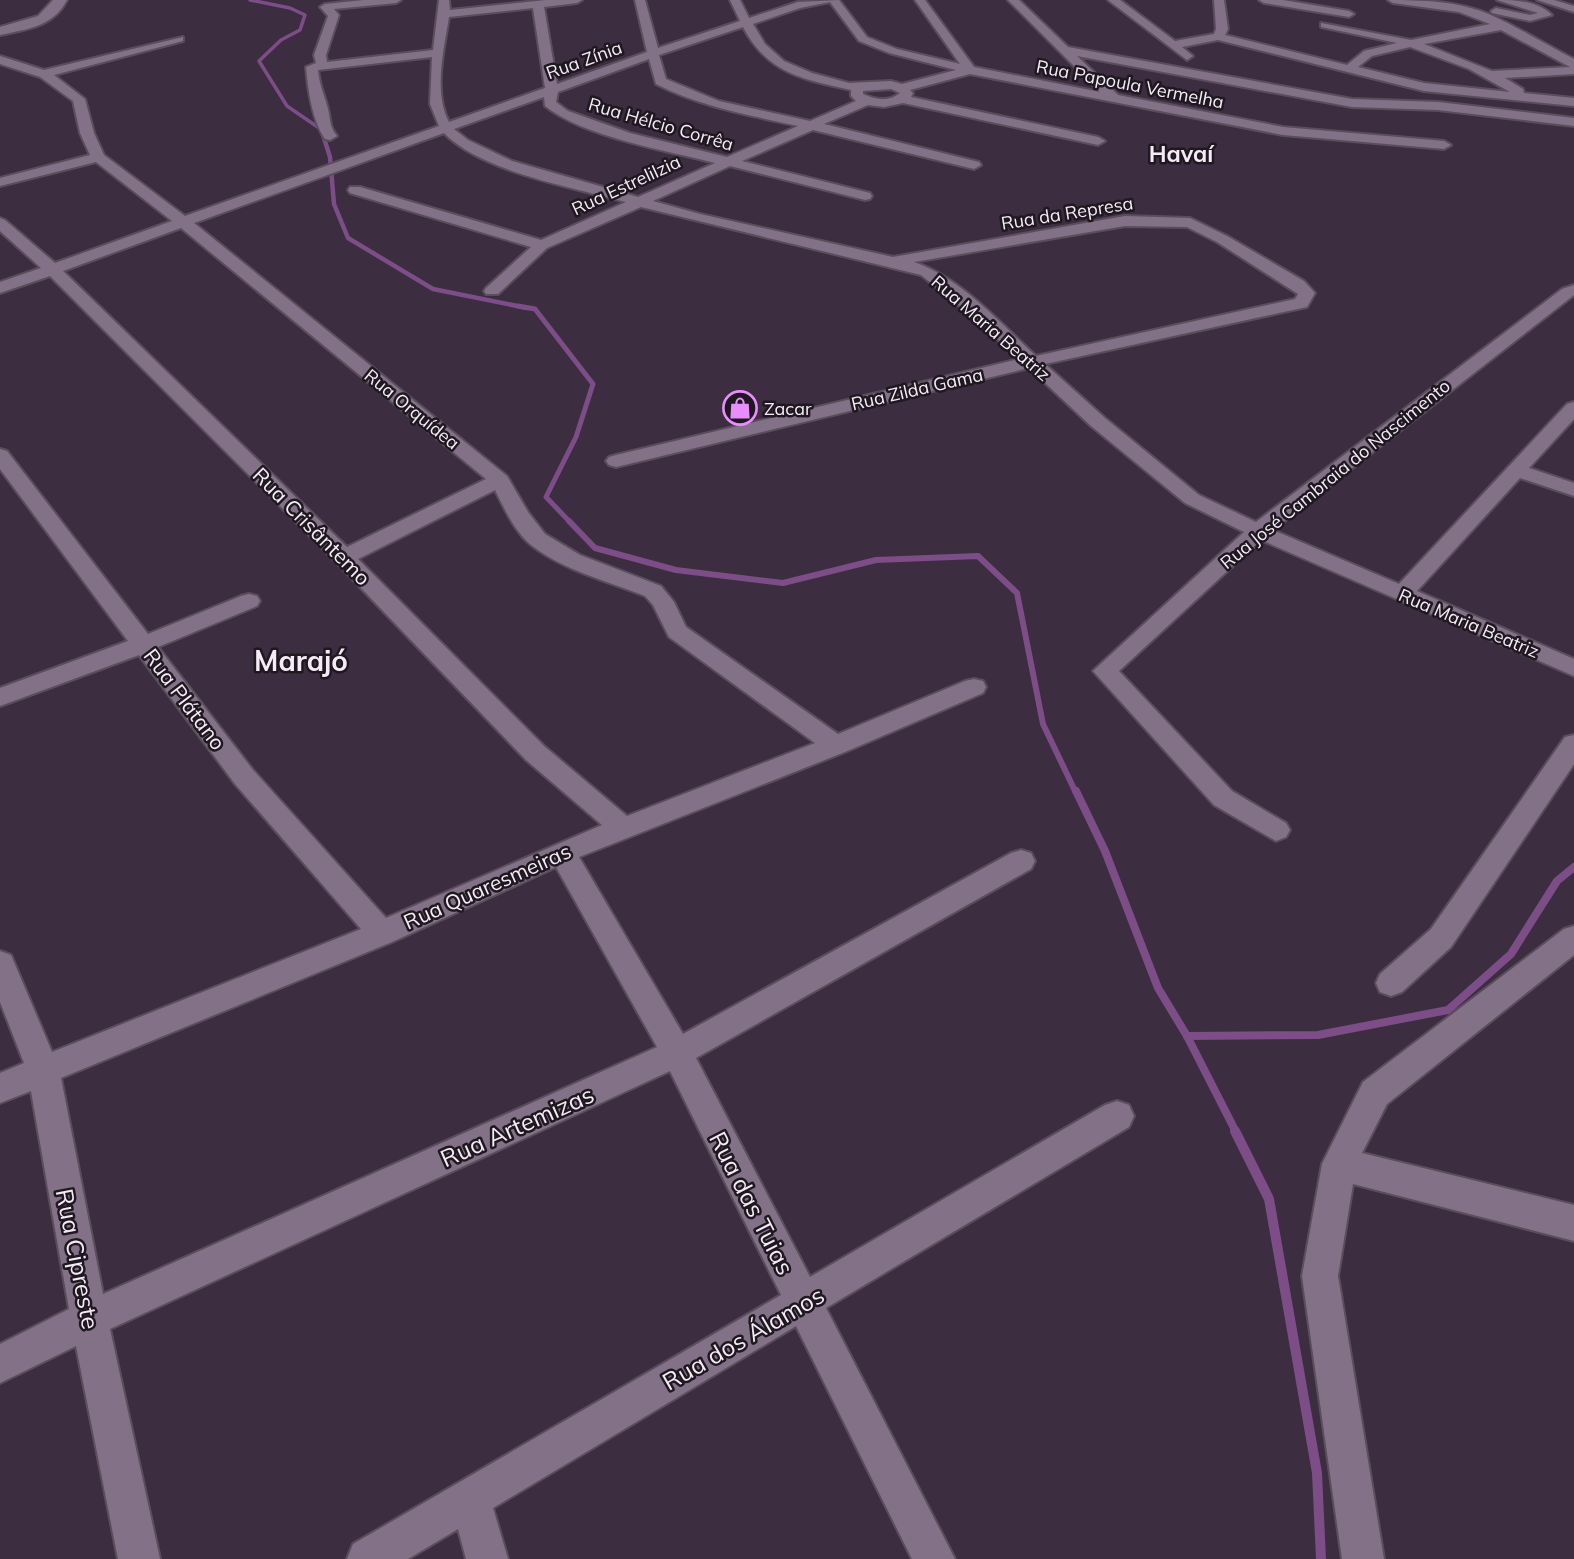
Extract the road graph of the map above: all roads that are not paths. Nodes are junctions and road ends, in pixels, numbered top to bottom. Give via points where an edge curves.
1 (60, 0) edge
2 (396, 0) edge
3 (577, 0) edge
4 (640, 0) edge
5 (735, 0) edge
6 (827, 0) edge
7 (834, 0) edge
8 (920, 0) edge
9 (1013, 0) edge
10 (1112, 0) edge
11 (1219, 0) edge
12 (1264, 0) edge
13 (1393, 0) edge
14 (1452, 0) edge
15 (1502, 0) edge
16 (538, 4) junction
17 (1540, 5) edge
18 (1439, 6) junction
19 (443, 7) edge
20 (1327, 7) edge
21 (1574, 9) edge
22 (1392, 15) dead end
23 (1368, 17) dead end
24 (746, 22) junction
25 (1325, 25) junction
26 (1504, 25) junction
27 (1414, 29) dead end
28 (0, 31) edge
29 (1313, 33) dead end
30 (1217, 37) junction
31 (1439, 37) junction
32 (179, 39) dead end
33 (1300, 42) dead end
34 (1414, 43) junction
35 (1172, 46) junction
36 (1065, 50) junction
37 (438, 53) junction
38 (1284, 53) junction
39 (652, 54) junction
40 (0, 60) edge
41 (1574, 64) edge
42 (322, 65) junction
43 (971, 69) junction
44 (1349, 69) junction
45 (1574, 70) edge
46 (44, 75) junction
47 (1490, 75) junction
48 (1216, 78) junction
49 (552, 90) junction
50 (903, 93) junction
51 (863, 94) junction
52 (1526, 96) junction
53 (1115, 99) junction
54 (1574, 102) edge
55 (1574, 122) edge
56 (809, 124) junction
57 (444, 128) junction
58 (330, 136) dead end
59 (1098, 141) dead end
60 (1444, 145) dead end
61 (98, 157) junction
62 (726, 161) junction
63 (974, 165) dead end
64 (0, 182) edge
65 (355, 190) dead end
66 (865, 196) dead end
67 (638, 200) junction
68 (0, 223) edge
69 (184, 223) junction
70 (542, 245) junction
71 (887, 262) junction
72 (52, 269) junction
73 (0, 288) edge
74 (1574, 290) edge
75 (492, 291) dead end
76 (1301, 303) joint
77 (1031, 362) junction
78 (1574, 408) edge
79 (0, 455) edge
80 (615, 461) dead end
81 (1518, 471) junction
82 (500, 480) junction
83 (1574, 489) edge
84 (1258, 531) junction
85 (344, 557) junction
86 (1402, 594) junction
87 (249, 601) dead end
88 (144, 644) junction
89 (1574, 668) edge
90 (1105, 671) joint
91 (974, 687) dead end
92 (0, 697) edge
93 (1574, 744) edge
94 (835, 745) junction
95 (624, 829) junction
96 (1276, 830) dead end
97 (562, 852) junction
98 (1021, 861) dead end
99 (382, 933) junction
100 (1574, 939) edge
101 (0, 964) edge
102 (1391, 983) dead end
103 (677, 1054) junction
104 (43, 1070) junction
105 (0, 1088) edge
106 (1117, 1116) dead end
107 (1339, 1164) junction
108 (1574, 1223) edge
109 (802, 1304) junction
110 (89, 1319) junction
111 (0, 1364) edge
112 (470, 1497) junction
113 (139, 1559) edge
114 (368, 1559) edge
115 (487, 1559) edge
116 (934, 1559) edge
117 (1363, 1559) edge

1 - 28 street via 48,18
2 - 42 street via 325,7 334,15 320,55
3 - 16 street
4 - 39 street
5 - 24 street
6 - 24 street, Rua Zínia
7 - 43 street, Rua Papoula Vermelha via 863,39 893,51
8 - 43 street
9 - 36 street
10 - 35 street
11 - 30 street via 1222,29
12 - 20 street
13 - 18 street
14 - 17 street via 1523,17 1546,15
15 - 17 street
16 - 19 street
16 - 49 street, Rua Hélcio Corrêa
17 - 21 street
18 - 22 street
18 - 26 street
19 - 37 street
20 - 23 street
20 - 25 street
24 - 39 street, Rua Zínia
24 - 51 street via 776,64
25 - 29 street
25 - 34 street
26 - 31 street
26 - 41 street
27 - 31 street
30 - 35 street
30 - 38 street
31 - 34 street
32 - 46 street
33 - 38 street
34 - 44 street via 1368,52
34 - 47 street
35 - 48 street
36 - 48 street
36 - 53 street
37 - 42 street
37 - 57 street via 434,100
38 - 44 street
39 - 49 street, Rua Zínia
39 - 56 street via 660,81 683,94
40 - 46 street, Rua Orquídea
42 - 58 street via 312,67 315,96
43 - 50 street
43 - 53 street, Rua Papoula Vermelha
44 - 52 street via 1424,88
45 - 47 street
46 - 61 street, Rua Orquídea via 79,99 86,133
47 - 52 street
48 - 55 street via 1352,103 1438,106
49 - 57 street, Rua Zínia
49 - 62 street, Rua Hélcio Corrêa via 549,103 563,114 625,136
50 - 51 street via 881,85
50 - 59 street
51 - 56 street, Rua Estrelilzia
52 - 54 street
53 - 60 street, Rua Papoula Vermelha via 1283,131
56 - 62 street, Rua Estrelilzia
56 - 63 street
57 - 67 street, Rua Maria Beatriz via 477,152 508,164
57 - 69 street, Rua Zínia
61 - 64 street
61 - 69 street, Rua Orquídea
62 - 66 street, Rua Hélcio Corrêa
62 - 67 street, Rua Estrelilzia
65 - 70 street
67 - 70 street, Rua Estrelilzia
67 - 71 street, Rua Maria Beatriz
68 - 72 street, Rua Crisântemo
69 - 72 street, Rua Zínia
69 - 82 street, Rua Orquídea
70 - 75 street, Rua Estrelilzia
71 - 76 street, Rua da Represa via 1125,221 1180,222 1222,239 1298,284 1307,293
71 - 77 street, Rua Maria Beatriz via 927,272
72 - 73 street, Rua Zínia
72 - 85 street, Rua Crisântemo
74 - 84 street, Rua José Cambraia do Nascimento
76 - 77 street, Rua Zilda Gama
77 - 80 street, Rua Zilda Gama
77 - 84 street, Rua Maria Beatriz via 1192,499
78 - 81 street
79 - 88 street, Rua Plátano
81 - 83 street
81 - 86 street
82 - 85 street
82 - 94 street, Rua Orquídea via 537,539 572,560 653,592 677,632
84 - 86 street, Rua Maria Beatriz
84 - 90 street, Rua José Cambraia do Nascimento
85 - 95 street, Rua Crisântemo via 535,754
86 - 89 street, Rua Maria Beatriz
87 - 88 street
88 - 92 street
88 - 99 street, Rua Plátano via 244,777
90 - 96 street via 1223,798
91 - 94 street, Rua Quaresmeiras
93 - 102 street via 1441,938
94 - 95 street, Rua Quaresmeiras
95 - 97 street, Rua Quaresmeiras
97 - 99 street, Rua Quaresmeiras
97 - 103 street, Rua das Tuias
98 - 103 street, Rua Artemizas
99 - 104 street, Rua Quaresmeiras
100 - 107 street via 1375,1093
101 - 104 street, Rua Cipreste
103 - 109 street, Rua das Tuias
103 - 110 street, Rua Artemizas
104 - 105 street, Rua Quaresmeiras
104 - 110 street, Rua Cipreste
106 - 109 street, Rua dos Álamos
107 - 108 street
107 - 117 street via 1321,1276
109 - 112 street, Rua dos Álamos
109 - 116 street, Rua das Tuias
110 - 111 street, Rua Artemizas
110 - 113 street, Rua Cipreste
112 - 114 street, Rua dos Álamos
112 - 115 street

